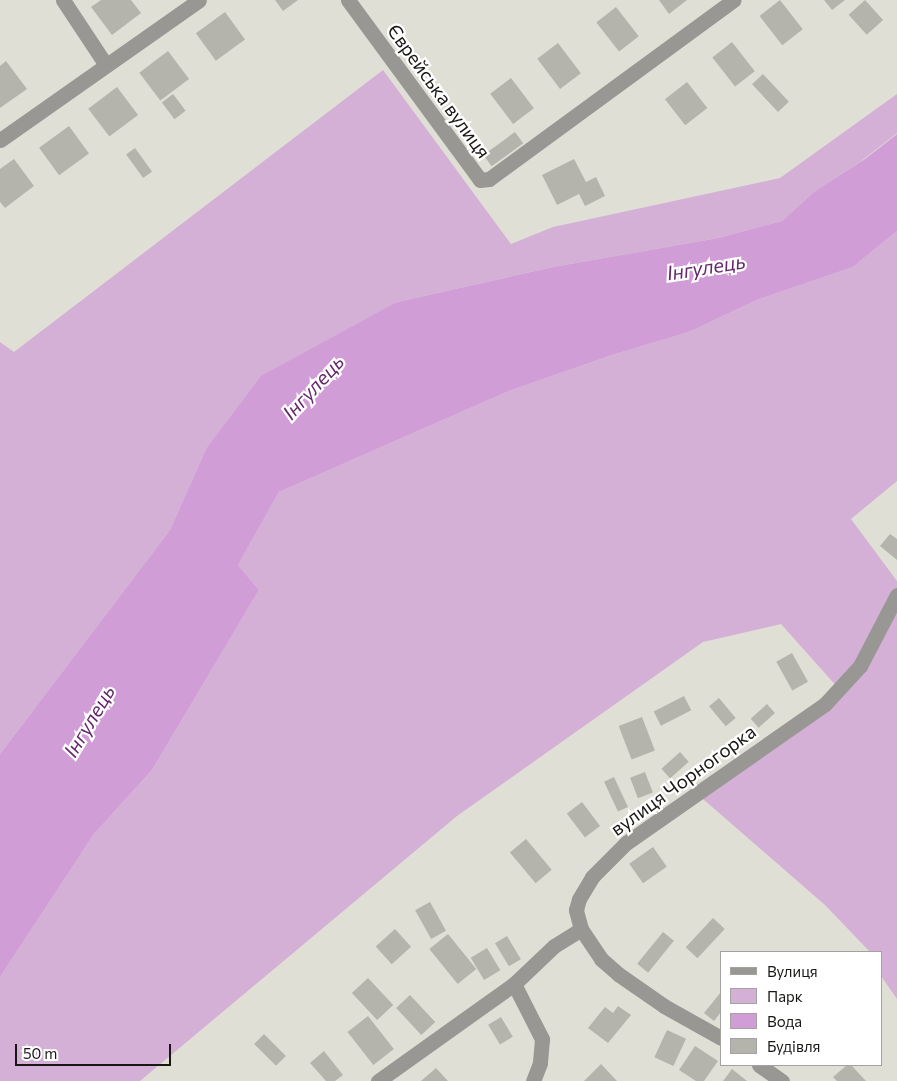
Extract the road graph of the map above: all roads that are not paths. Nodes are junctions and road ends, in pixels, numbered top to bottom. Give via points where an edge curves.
1 (63, 0) edge
2 (199, 0) edge
3 (348, 0) edge
4 (734, 0) edge
5 (106, 65) junction
6 (0, 140) edge
7 (897, 594) edge
8 (581, 929) junction
9 (514, 984) junction
10 (720, 1037) edge
11 (760, 1066) edge
12 (378, 1081) edge
13 (533, 1081) edge
14 (782, 1081) edge

1 - 5 street
2 - 5 street
3 - 4 street, Єврейська вулиця via 480,180 489,179
5 - 6 street
7 - 8 street, вулиця Чорногорка via 860,666 825,704 643,830 606,862 579,899 576,910
8 - 9 street via 554,946
8 - 10 street via 601,959 618,974 664,1006
9 - 12 street
9 - 13 street via 542,1039 540,1063
11 - 14 street

